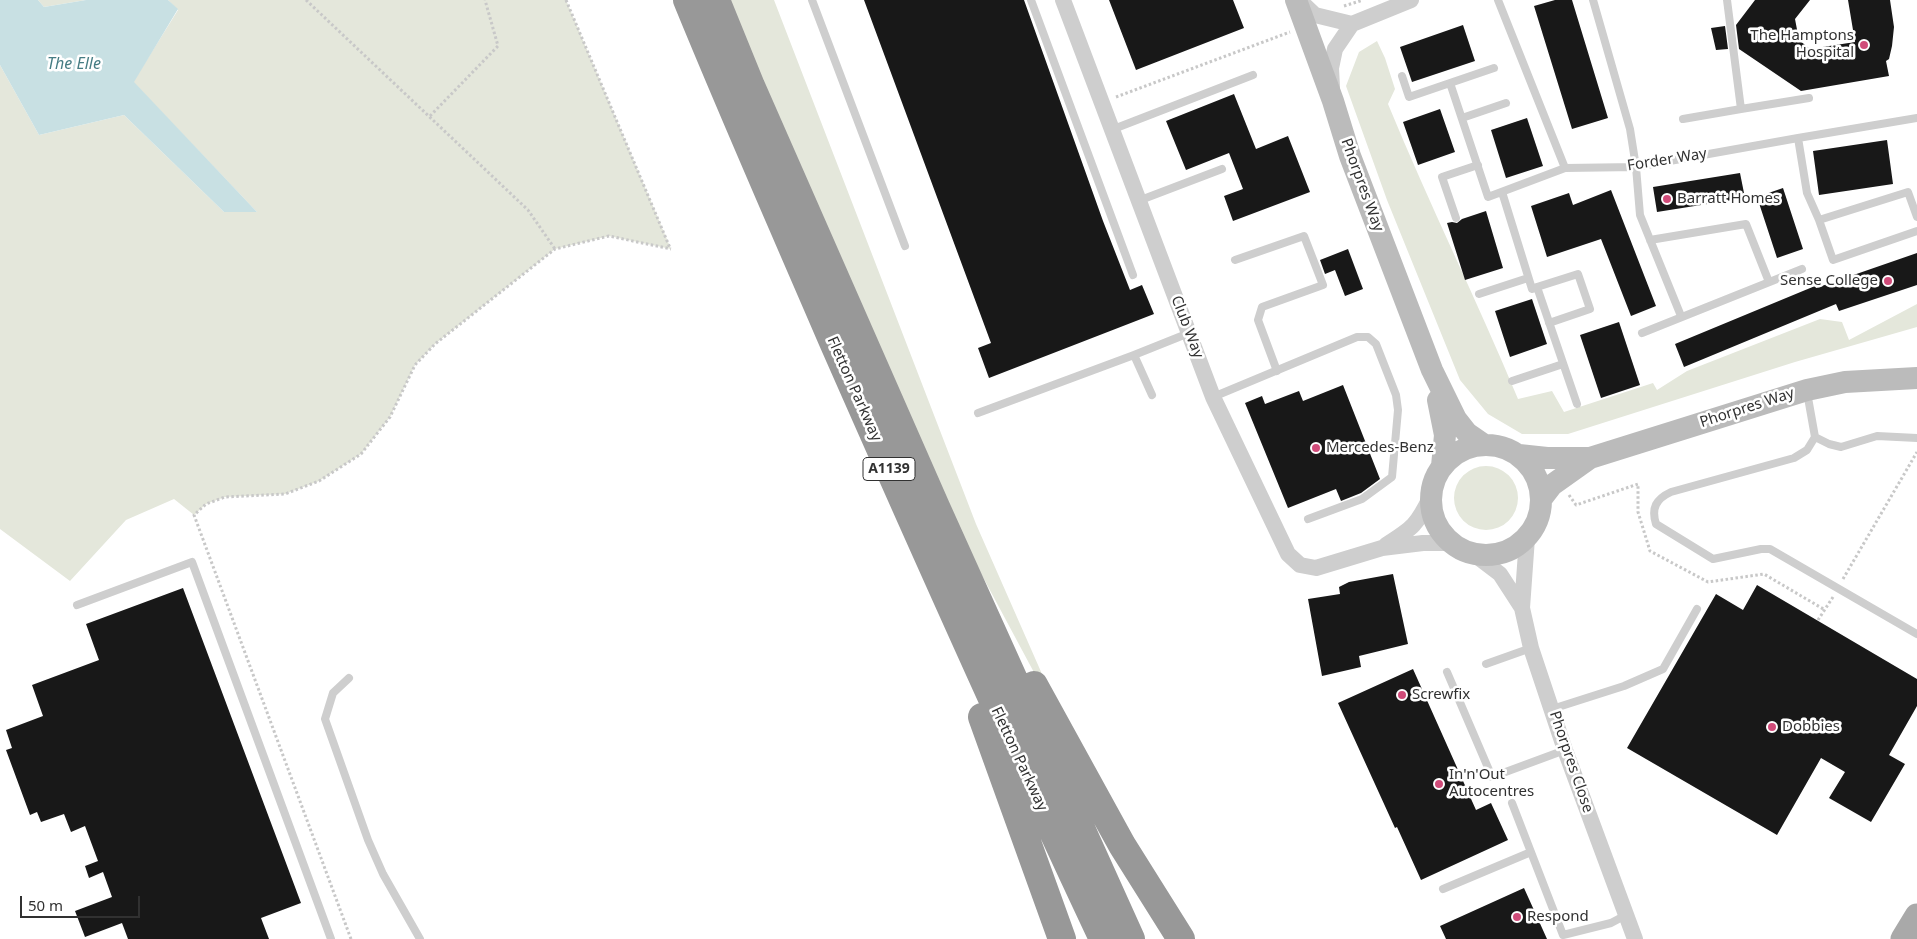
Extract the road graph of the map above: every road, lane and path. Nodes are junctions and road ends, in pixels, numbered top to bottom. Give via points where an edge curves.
1 (306, 0) edge
2 (486, 0) edge
3 (566, 0) edge
4 (687, 0) edge
5 (716, 0) edge
6 (812, 0) edge
7 (1031, 0) edge
8 (1063, 0) edge
9 (1287, 0) edge
10 (1297, 0) edge
11 (1412, 0) edge
12 (1498, 0) edge
13 (1593, 0) edge
14 (1727, 0) edge
15 (1352, 24) junction
16 (1296, 30) junction
17 (1494, 68) dead end
18 (1253, 75) dead end
19 (1402, 76) dead end
20 (1450, 83) junction
21 (1809, 98) dead end
22 (1333, 101) junction
23 (1101, 102) junction
24 (1506, 103) dead end
25 (1741, 109) junction
26 (430, 116) junction
27 (1462, 118) junction
28 (1917, 118) edge
29 (1683, 119) dead end
30 (1111, 130) junction
31 (1798, 138) junction
32 (1350, 156) junction
33 (1478, 165) junction
34 (1636, 167) junction
35 (1565, 168) junction
36 (1222, 169) dead end
37 (1502, 192) junction
38 (1138, 201) junction
39 (1917, 217) edge
40 (1456, 218) dead end
41 (1819, 220) junction
42 (1917, 231) edge
43 (1650, 240) junction
44 (905, 246) dead end
45 (555, 249) junction
46 (1235, 260) dead end
47 (1802, 269) dead end
48 (1133, 275) dead end
49 (1528, 278) junction
50 (1769, 282) junction
51 (1537, 287) junction
52 (1479, 294) dead end
53 (1681, 316) junction
54 (1549, 323) junction
55 (1189, 333) junction
56 (1642, 333) dead end
57 (1134, 355) junction
58 (1563, 364) junction
59 (1432, 370) junction
60 (1277, 371) junction
61 (1914, 379) edge
62 (1512, 381) dead end
63 (1807, 390) junction
64 (1152, 395) dead end
65 (1213, 397) junction
66 (1577, 404) dead end
67 (978, 413) dead end
68 (1816, 437) junction
69 (1917, 438) edge
70 (1483, 444) junction
71 (1917, 452) edge
72 (1519, 455) junction
73 (1590, 458) junction
74 (1442, 466) junction
75 (1431, 496) junction
76 (1542, 498) junction
77 (936, 507) junction
78 (1308, 519) dead end
79 (911, 520) junction
80 (1527, 538) junction
81 (1450, 543) junction
82 (1382, 548) junction
83 (1475, 555) junction
84 (1838, 588) junction
85 (77, 605) dead end
86 (1522, 608) junction
87 (1696, 609) dead end
88 (1818, 620) dead end
89 (1917, 634) edge
90 (1531, 648) junction
91 (1486, 664) dead end
92 (1447, 672) dead end
93 (349, 678) dead end
94 (1552, 708) junction
95 (1565, 750) junction
96 (1512, 803) dead end
97 (1531, 852) junction
98 (1444, 889) dead end
99 (1626, 915) junction
100 (1917, 916) edge
101 (332, 939) edge
102 (351, 939) edge
103 (420, 939) edge
104 (1062, 939) edge
105 (1103, 939) edge
106 (1131, 939) edge
107 (1181, 939) edge
108 (1635, 939) edge
109 (1903, 939) edge

1 - 26 path
2 - 26 path via 498,46
3 - 45 path via 671,249 609,236
4 - 79 highway, Fletton Parkway / A1139
5 - 77 highway, Fletton Parkway / A1139
6 - 44 lane
7 - 48 lane
8 - 23 street, Club Way
9 - 16 street
10 - 15 street via 1315,15
10 - 22 street, Phorpres Way
11 - 15 street
12 - 35 lane
13 - 34 lane via 1630,129
14 - 25 lane
15 - 22 street via 1335,49 1331,68
16 - 23 path
16 - 32 street via 1333,126
17 - 20 lane
18 - 30 lane
19 - 20 lane via 1409,97
20 - 27 lane
21 - 25 lane
22 - 32 street, Phorpres Way
23 - 30 street, Club Way
24 - 27 lane
25 - 29 lane
26 - 45 path via 528,210
27 - 33 lane
28 - 31 lane, Forder Way
30 - 38 street, Club Way
31 - 34 lane, Forder Way
31 - 41 lane via 1807,193
32 - 59 street, Phorpres Way
33 - 37 lane via 1488,197
33 - 40 lane via 1442,178
34 - 35 lane, Forder Way
34 - 43 lane via 1640,215
35 - 37 lane
36 - 38 lane
37 - 49 lane
38 - 55 street, Club Way
39 - 41 lane via 1908,192
41 - 42 lane via 1833,260
43 - 50 lane via 1746,224
43 - 53 lane
45 - 102 path via 435,344 415,365 390,417 361,454 319,482 285,494 225,497 206,504 194,515
46 - 60 lane via 1304,236 1323,284 1262,307 1258,320
47 - 50 lane
49 - 51 lane via 1532,289
49 - 52 lane
50 - 53 lane
51 - 54 lane
51 - 54 lane via 1578,274 1590,309
53 - 56 lane
54 - 58 lane
55 - 57 lane
55 - 65 street, Club Way
57 - 64 lane
57 - 67 lane
58 - 62 lane
58 - 66 lane
59 - 70 street, Phorpres Way via 1456,419 1467,433
59 - 74 street, Phorpres Way via 1445,436
60 - 65 lane
60 - 78 lane via 1357,337 1368,337 1376,344 1396,394 1398,410 1392,478 1362,499
61 - 63 street, Phorpres Way via 1845,382
63 - 68 lane
63 - 73 street, Phorpres Way
65 - 82 street, Club Way via 1288,554 1300,565 1316,568
68 - 69 lane via 1841,447 1877,436
68 - 84 lane via 1807,450 1794,458 1661,496 1653,514 1656,524 1713,559 1770,549
70 - 72 street via 1502,447
70 - 74 street via 1460,451
71 - 84 path
72 - 73 street, Phorpres Way
72 - 76 street via 1531,467 1539,482
73 - 76 street, Phorpres Way via 1552,485
74 - 75 street via 1434,480
75 - 81 street via 1432,513 1439,530
75 - 82 street, Club Way via 1420,520
76 - 80 street via 1536,526
77 - 106 highway, Fletton Parkway / A1139
77 - 107 highway via 1122,845
79 - 104 highway
79 - 105 highway, Fletton Parkway / A1139
80 - 83 street via 1512,550 1494,555
80 - 86 street, Phorpres Close
81 - 82 street, Club Way
81 - 83 street
83 - 86 street, Phorpres Close via 1500,574
84 - 88 path
84 - 89 lane
85 - 101 lane via 192,562
86 - 90 street, Phorpres Close
87 - 94 lane via 1663,669 1624,686
90 - 91 lane
90 - 94 street, Phorpres Close
92 - 95 lane via 1492,777
93 - 103 lane via 333,692 325,719 368,840 383,874
94 - 95 street, Phorpres Close
95 - 99 street, Phorpres Close
96 - 97 lane
97 - 98 lane
97 - 99 lane via 1563,935 1611,923
99 - 108 street, Phorpres Close
100 - 109 main road

